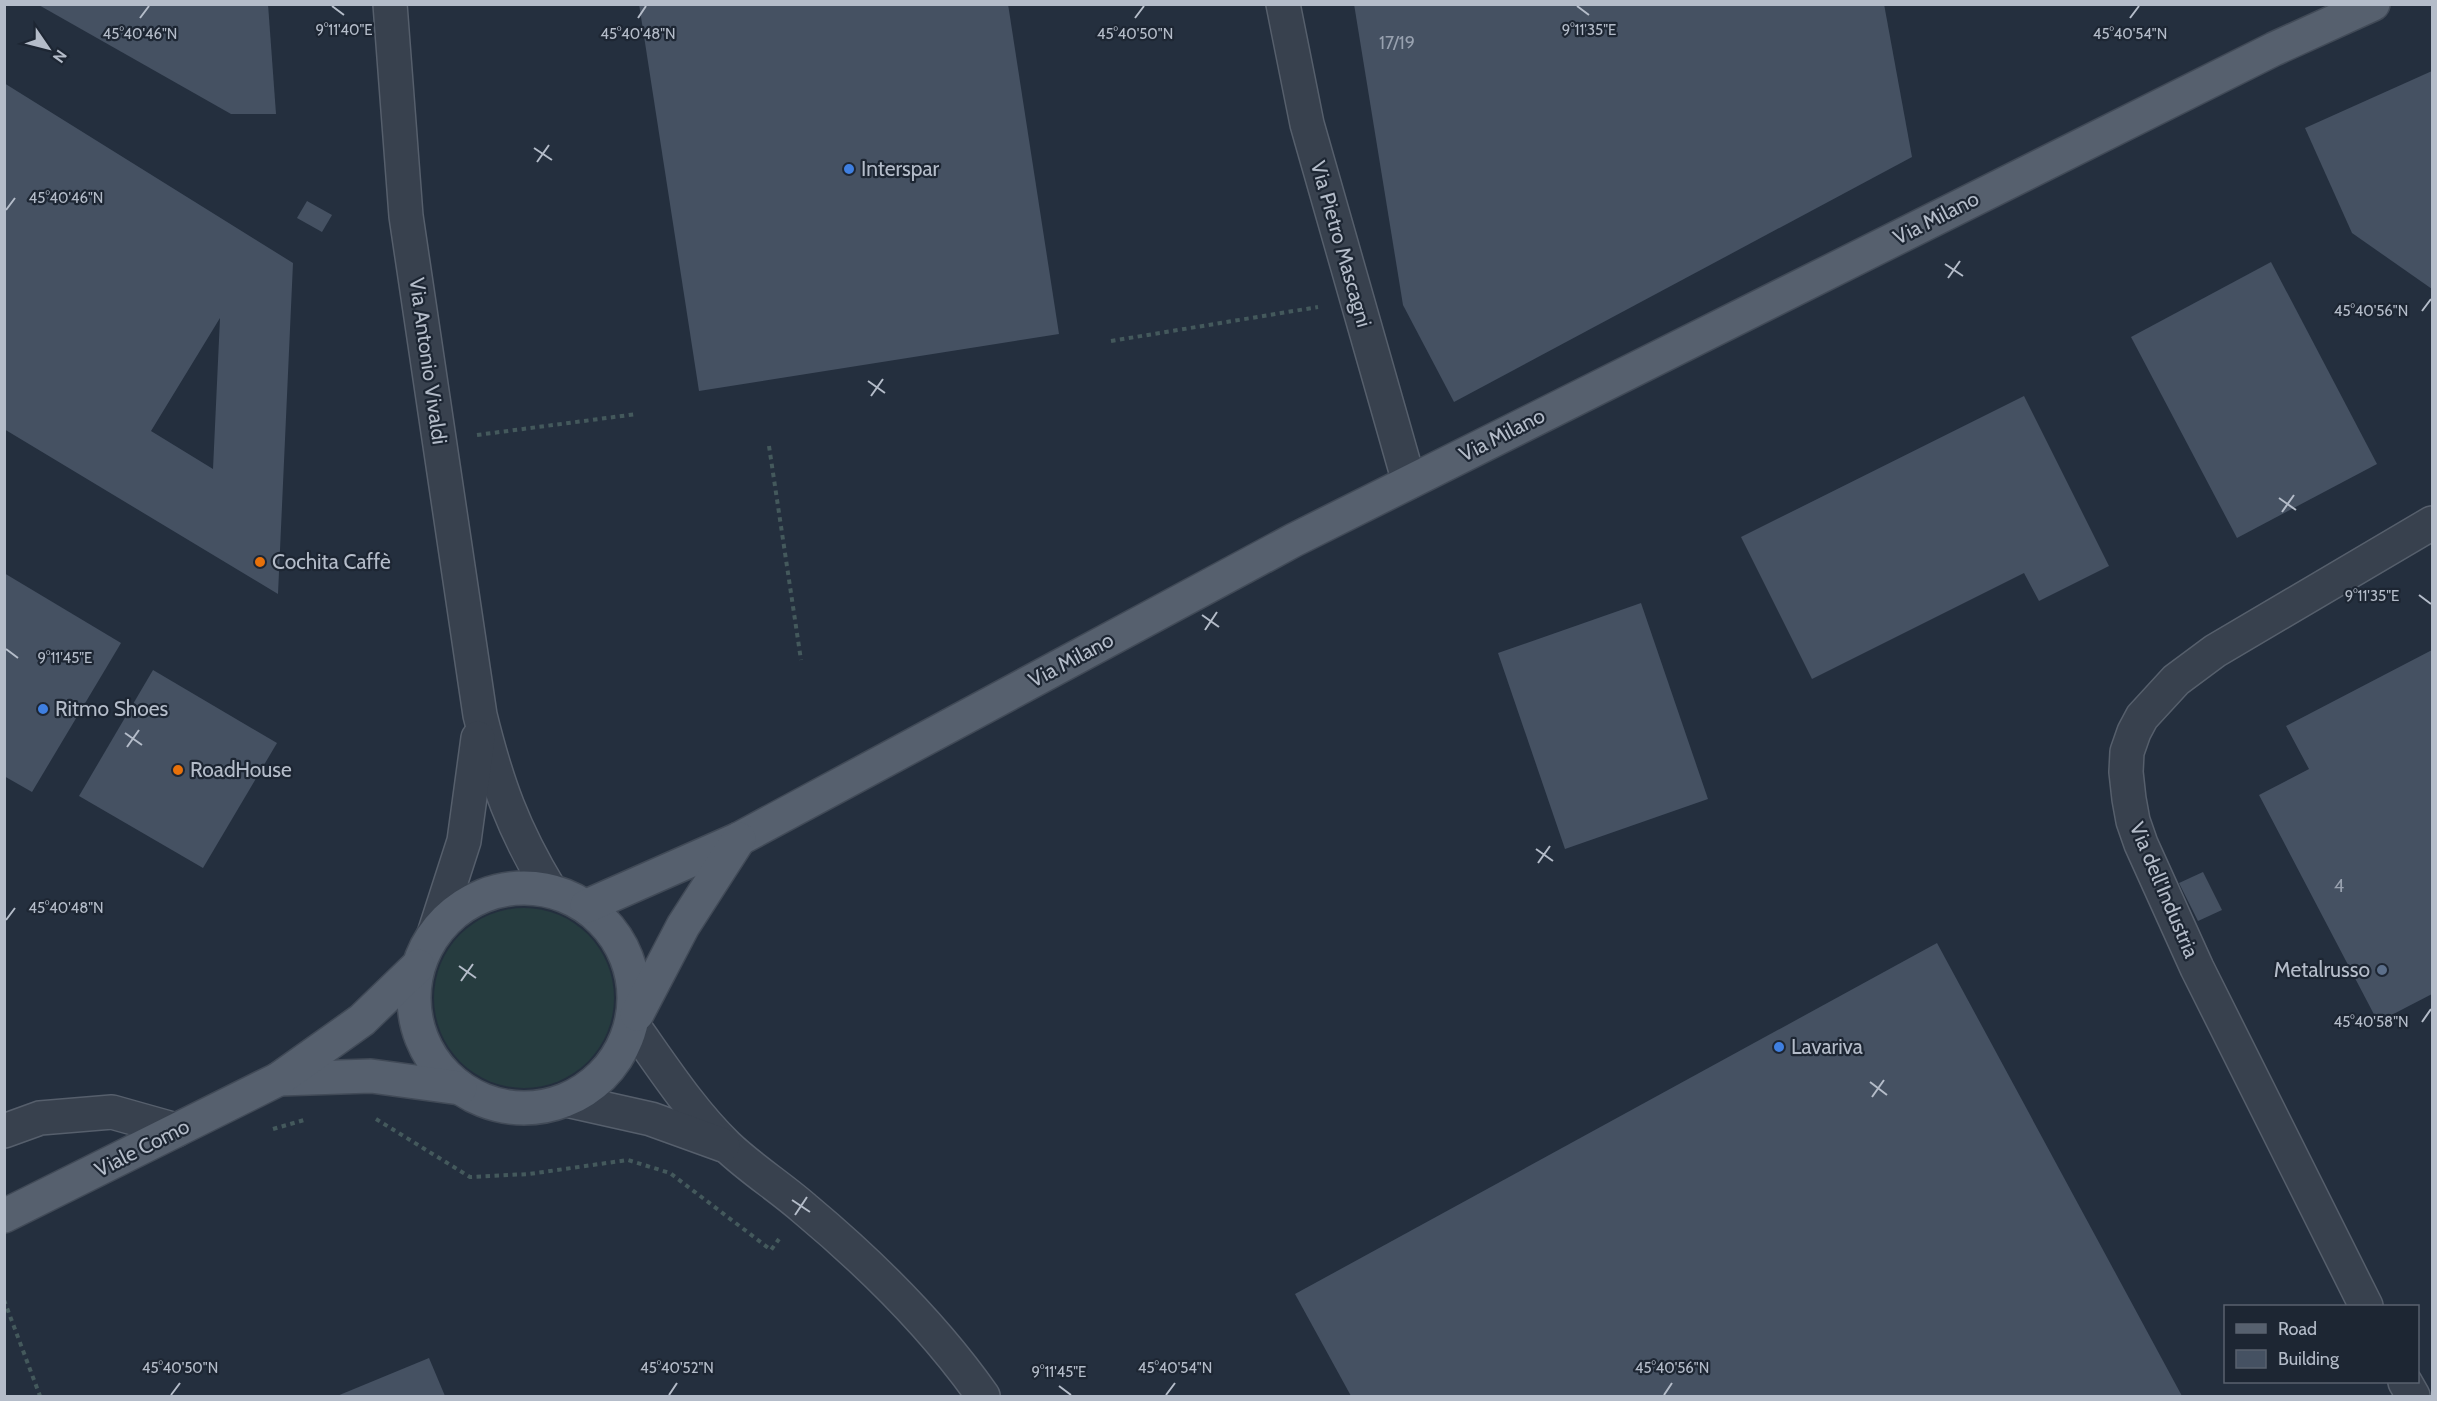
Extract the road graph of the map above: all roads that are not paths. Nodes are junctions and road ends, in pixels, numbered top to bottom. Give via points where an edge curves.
1 (390, 4) edge
2 (1283, 4) edge
3 (2348, 4) edge
4 (2373, 4) edge
5 (2274, 49) junction
6 (1409, 482) junction
7 (2433, 523) edge
8 (480, 715) junction
9 (739, 839) junction
10 (550, 890) junction
11 (587, 906) junction
12 (434, 934) junction
13 (418, 966) junction
14 (632, 1024) junction
15 (279, 1079) junction
16 (460, 1088) junction
17 (566, 1100) junction
18 (176, 1130) junction
19 (4, 1131) edge
20 (728, 1146) junction
21 (4, 1216) edge
22 (2366, 1305) edge
23 (983, 1396) edge

1 - 8 street, Via Antonio Vivaldi via 406,216
2 - 6 street, Via Pietro Mascagni via 1307,124
3 - 5 main road, Via Milano
4 - 5 main road, Via Milano
5 - 6 main road, Via Milano
6 - 9 main road, Via Milano via 1284,545
7 - 22 street, Via dell'Industria via 2215,651 2176,680 2142,717 2127,752 2129,799 2141,844 2197,968
8 - 10 street via 509,814
8 - 12 street via 464,841
9 - 11 main road, Via Milano
9 - 14 main road via 683,926
10 - 11 main road
10 - 12 main road via 507,888 465,904
11 - 14 main road via 618,938 633,980
12 - 13 main road
13 - 15 main road, Viale Como via 362,1020
13 - 16 main road via 414,1012 429,1055
14 - 17 main road via 618,1056 596,1082
14 - 20 street via 681,1094
15 - 16 main road via 371,1076
15 - 18 main road, Viale Como
16 - 17 main road via 502,1106 530,1108
17 - 20 street via 651,1119
18 - 19 street via 112,1112 40,1118
18 - 21 main road, Viale Como
20 - 23 street via 888,1282 934,1332

